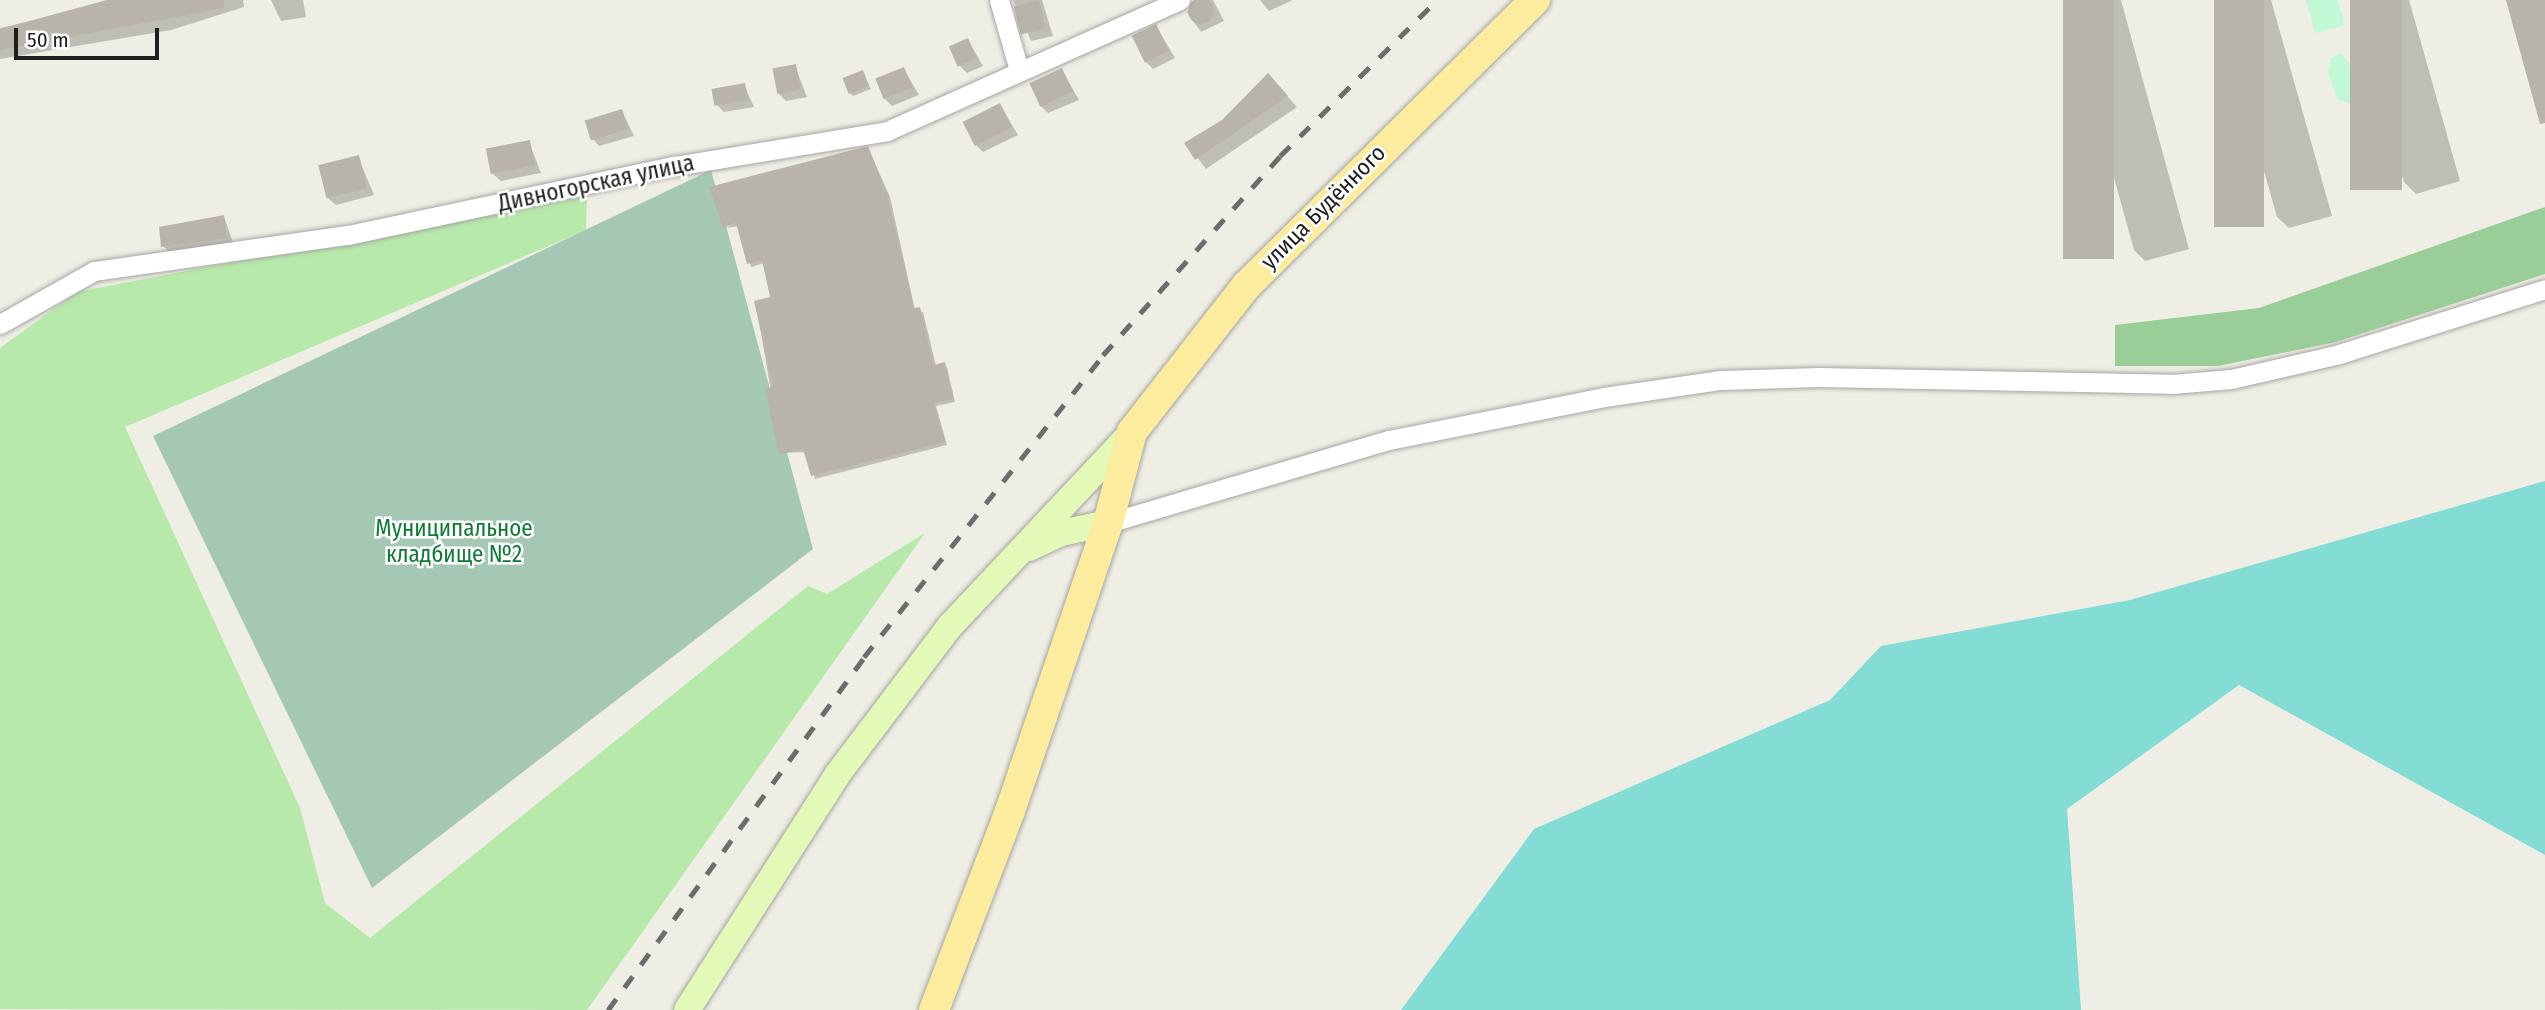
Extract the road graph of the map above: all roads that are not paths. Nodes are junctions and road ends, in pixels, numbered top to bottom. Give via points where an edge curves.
1 (999, 0) edge
2 (1180, 0) edge
3 (1535, 0) edge
4 (1019, 70) junction
5 (2545, 289) edge
6 (0, 324) edge
7 (1132, 432) junction
8 (1108, 523) junction
9 (1014, 555) junction
10 (687, 1010) edge
11 (934, 1010) edge

1 - 4 street
2 - 4 street, Дивногорская улица
3 - 7 main road, улица Будённого via 1246,286
4 - 6 street, Дивногорская улица via 887,131 674,166 348,235 94,271
5 - 8 street via 2339,354 2231,379 2172,384 1819,377 1721,380 1604,397 1389,440
7 - 8 main road
7 - 9 street
8 - 9 street via 1061,533
8 - 11 main road
9 - 10 street via 951,625 837,775

